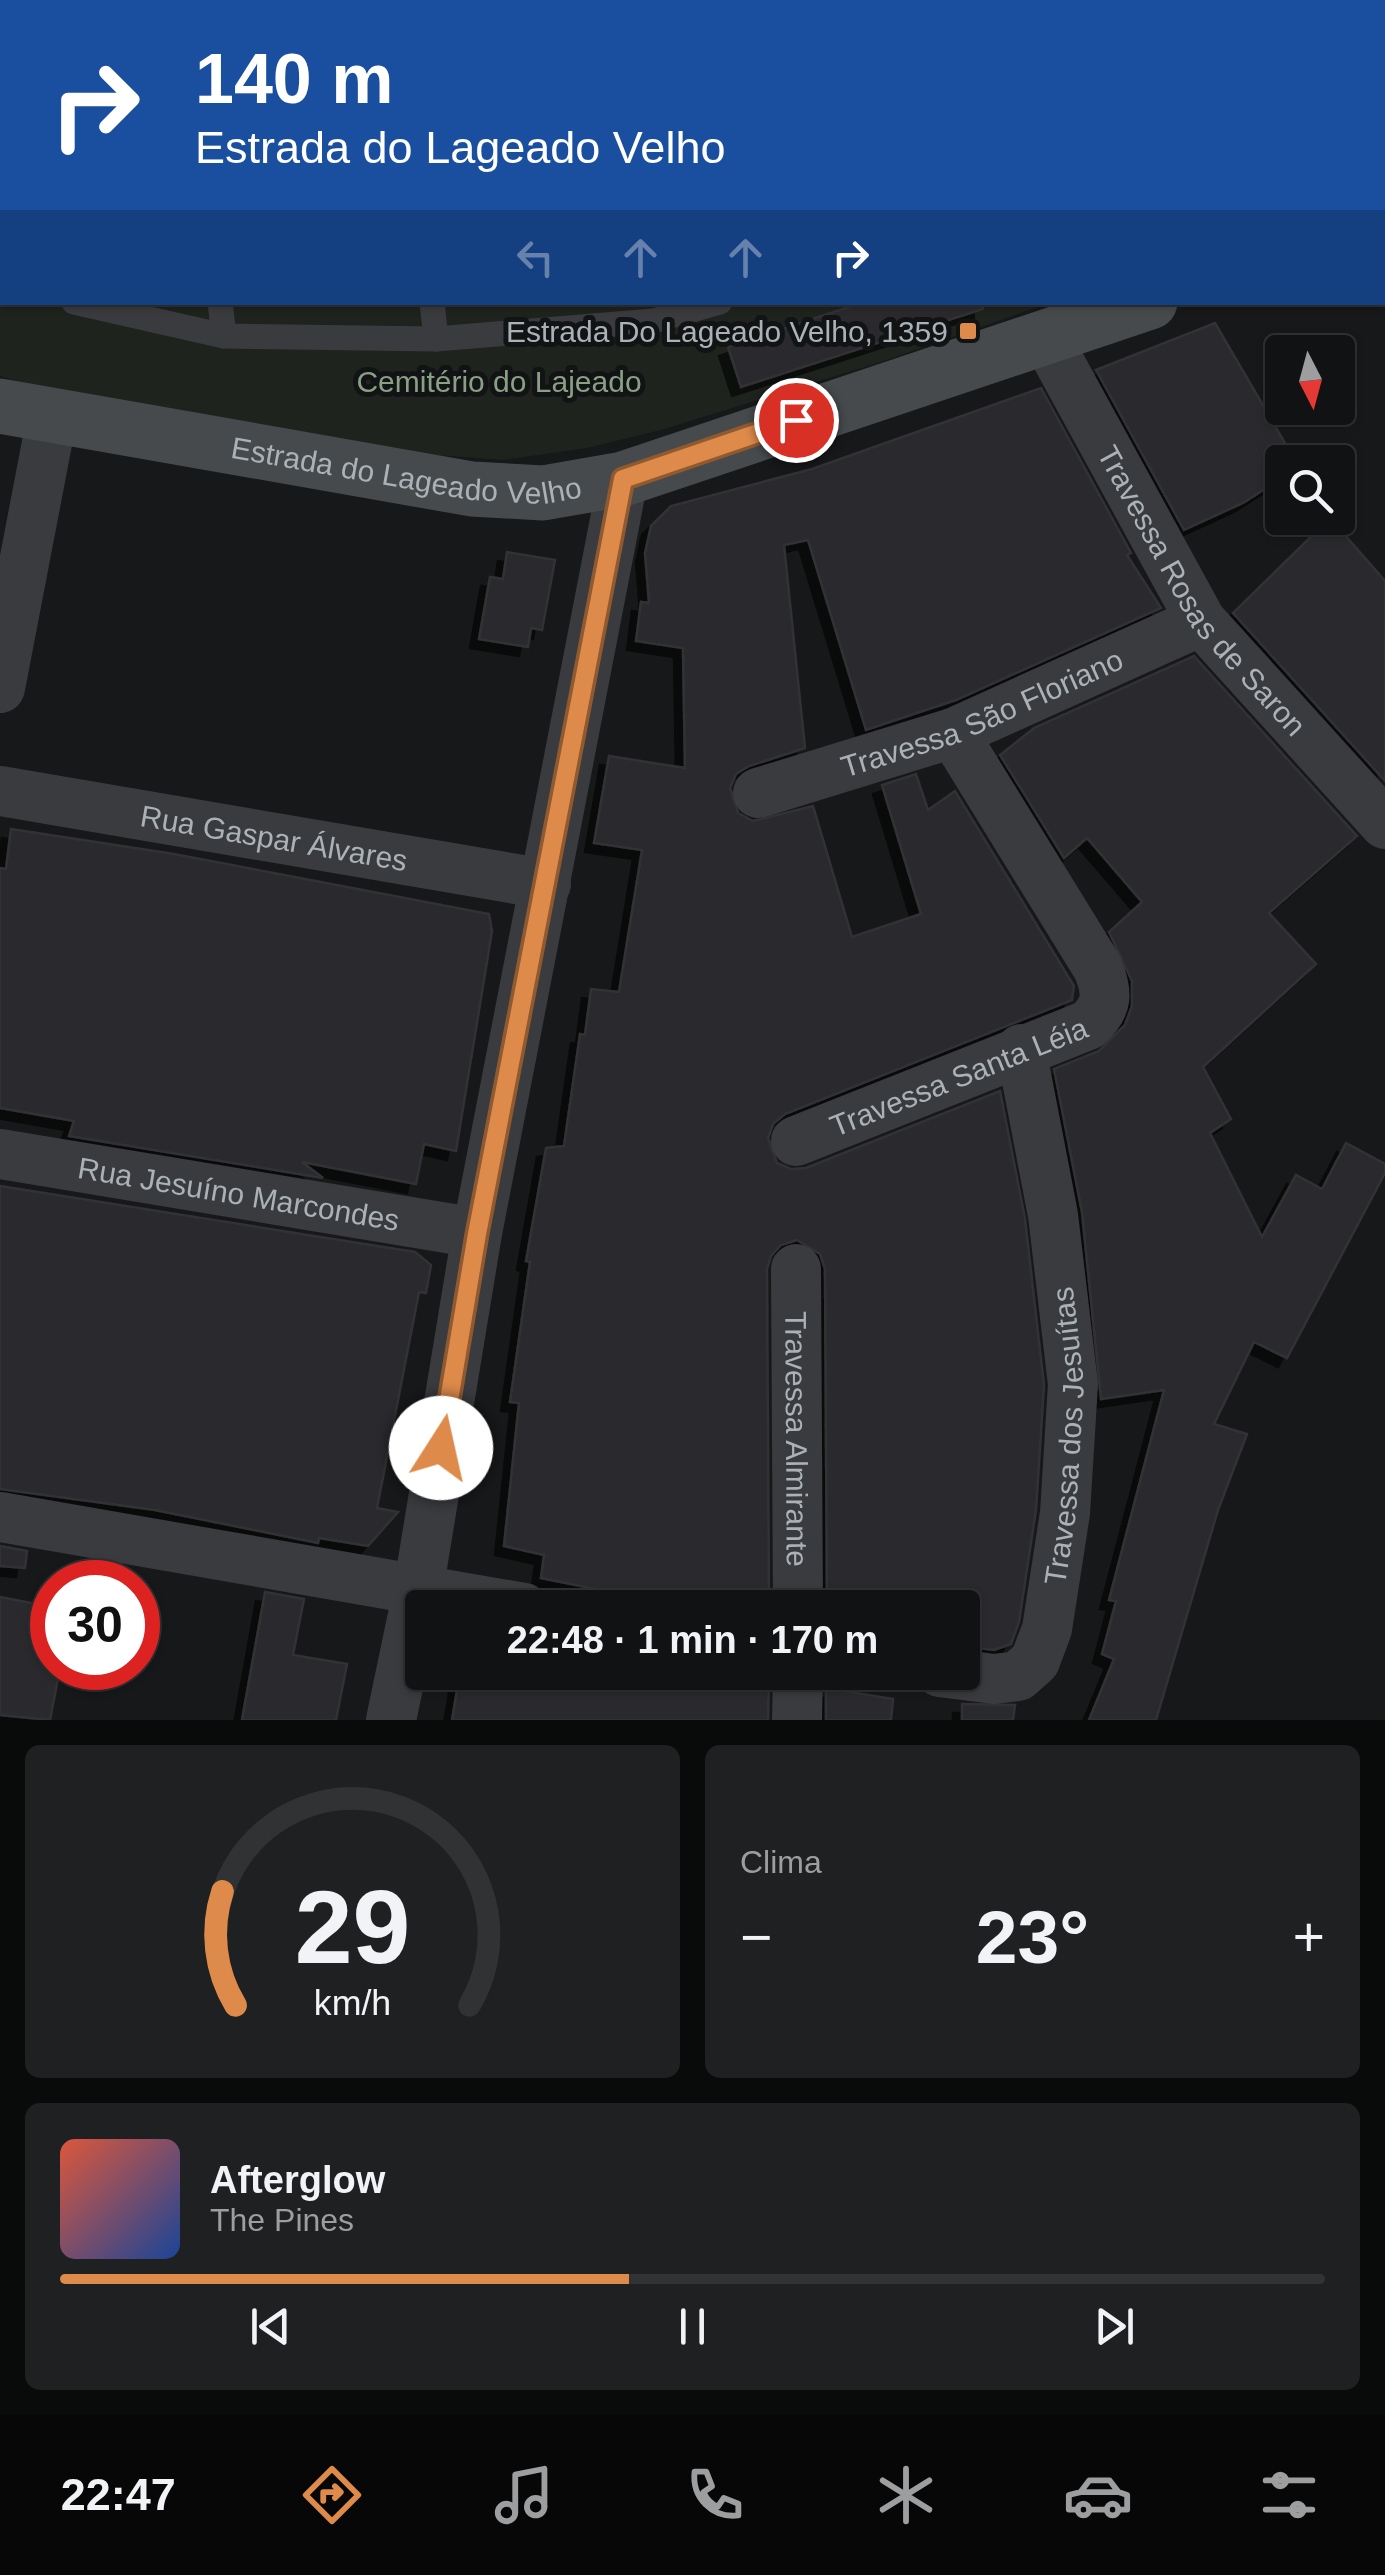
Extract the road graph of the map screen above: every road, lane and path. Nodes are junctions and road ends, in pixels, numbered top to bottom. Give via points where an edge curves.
1 (87, 305) edge
2 (220, 305) edge
3 (432, 305) edge
4 (699, 305) edge
5 (1141, 305) edge
6 (651, 312) edge
7 (224, 336) junction
8 (1046, 338) junction
9 (436, 339) junction
10 (26, 412) edge
11 (623, 479) junction
12 (1201, 621) junction
13 (0, 688) edge
14 (953, 733) junction
15 (0, 790) edge
16 (758, 793) dead end
17 (1385, 824) edge
18 (546, 884) junction
19 (1021, 1050) junction
20 (796, 1141) dead end
21 (0, 1154) edge
22 (477, 1234) junction
23 (796, 1269) dead end
24 (0, 1517) edge
25 (412, 1590) edge
26 (418, 1590) edge
27 (798, 1590) edge
28 (405, 1653) edge
29 (980, 1676) edge
30 (798, 1690) edge
31 (391, 1720) edge
32 (797, 1720) edge

1 - 7 lane
2 - 7 lane
3 - 9 lane
4 - 6 lane
5 - 8 main road, Estrada do Lageado Velho
6 - 9 lane
7 - 9 lane
8 - 11 main road, Estrada do Lageado Velho
8 - 12 street, Travessa Rosas de Saron
10 - 11 main road, Estrada do Lageado Velho via 472,490 543,493
10 - 13 street
11 - 18 street
12 - 14 street, Travessa São Floriano
12 - 17 street, Travessa Rosas de Saron
14 - 16 street, Travessa São Floriano
14 - 19 street, Travessa Santa Léia via 1098,968 1107,997 1088,1025
15 - 18 street, Rua Gaspar Álvares
18 - 22 street
19 - 20 street, Travessa Santa Léia
19 - 29 street, Travessa dos Jesuítas via 1053,1215 1073,1384 1065,1513 1047,1629 1034,1661 1018,1676
21 - 22 street, Rua Jesuíno Marcondes
22 - 26 street
23 - 27 street, Travessa Almirante
24 - 25 street
28 - 31 street
30 - 32 street

